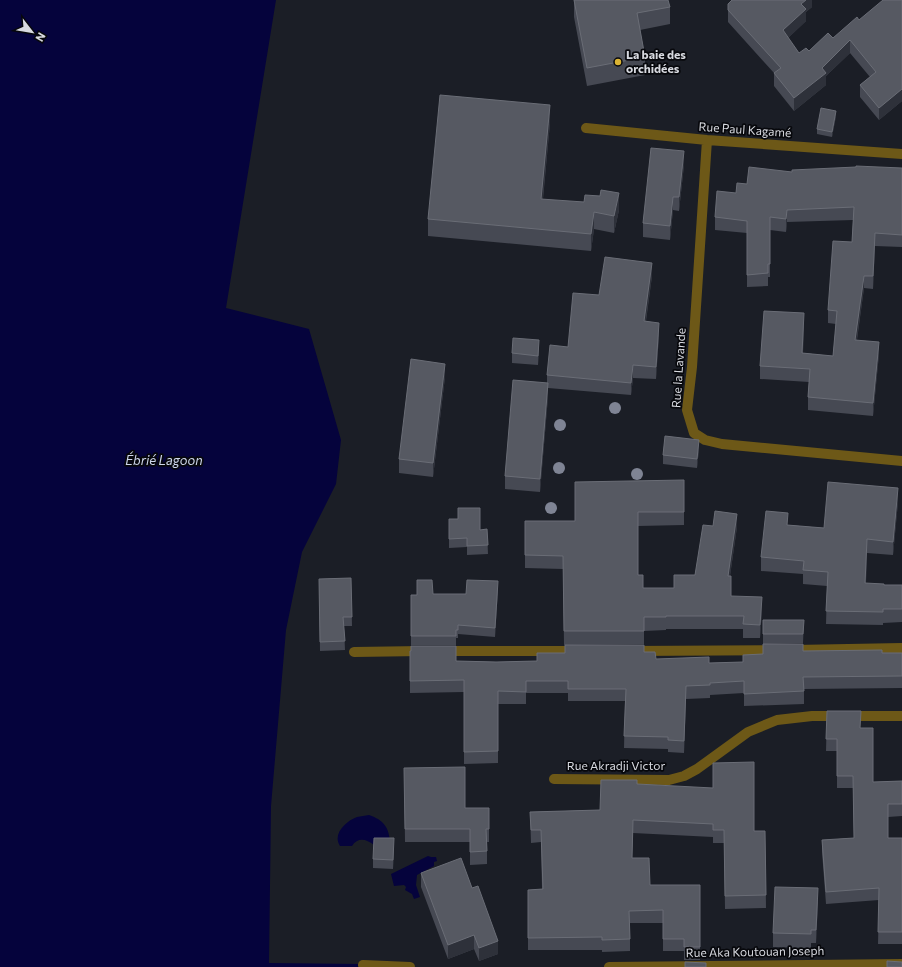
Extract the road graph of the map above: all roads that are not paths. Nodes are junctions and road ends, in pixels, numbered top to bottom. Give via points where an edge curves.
1 (586, 128) dead end
2 (707, 140) junction
3 (902, 154) edge
4 (902, 461) edge
5 (902, 648) edge
6 (590, 651) edge
7 (622, 651) edge
8 (354, 652) dead end
9 (902, 716) edge
10 (554, 779) dead end
11 (902, 964) edge
12 (363, 966) dead end
13 (410, 967) edge
14 (609, 967) edge

1 - 2 street, Rue Paul Kagamé
2 - 3 street, Rue Paul Kagamé
2 - 4 street, Rue la Lavande via 687,410 694,433 705,440 722,444
5 - 7 street
6 - 8 street
9 - 10 street, Rue Akradji Victor via 812,716 777,720 748,732 697,769 669,780
11 - 14 street, Rue Aka Koutouan Joseph
12 - 13 street

